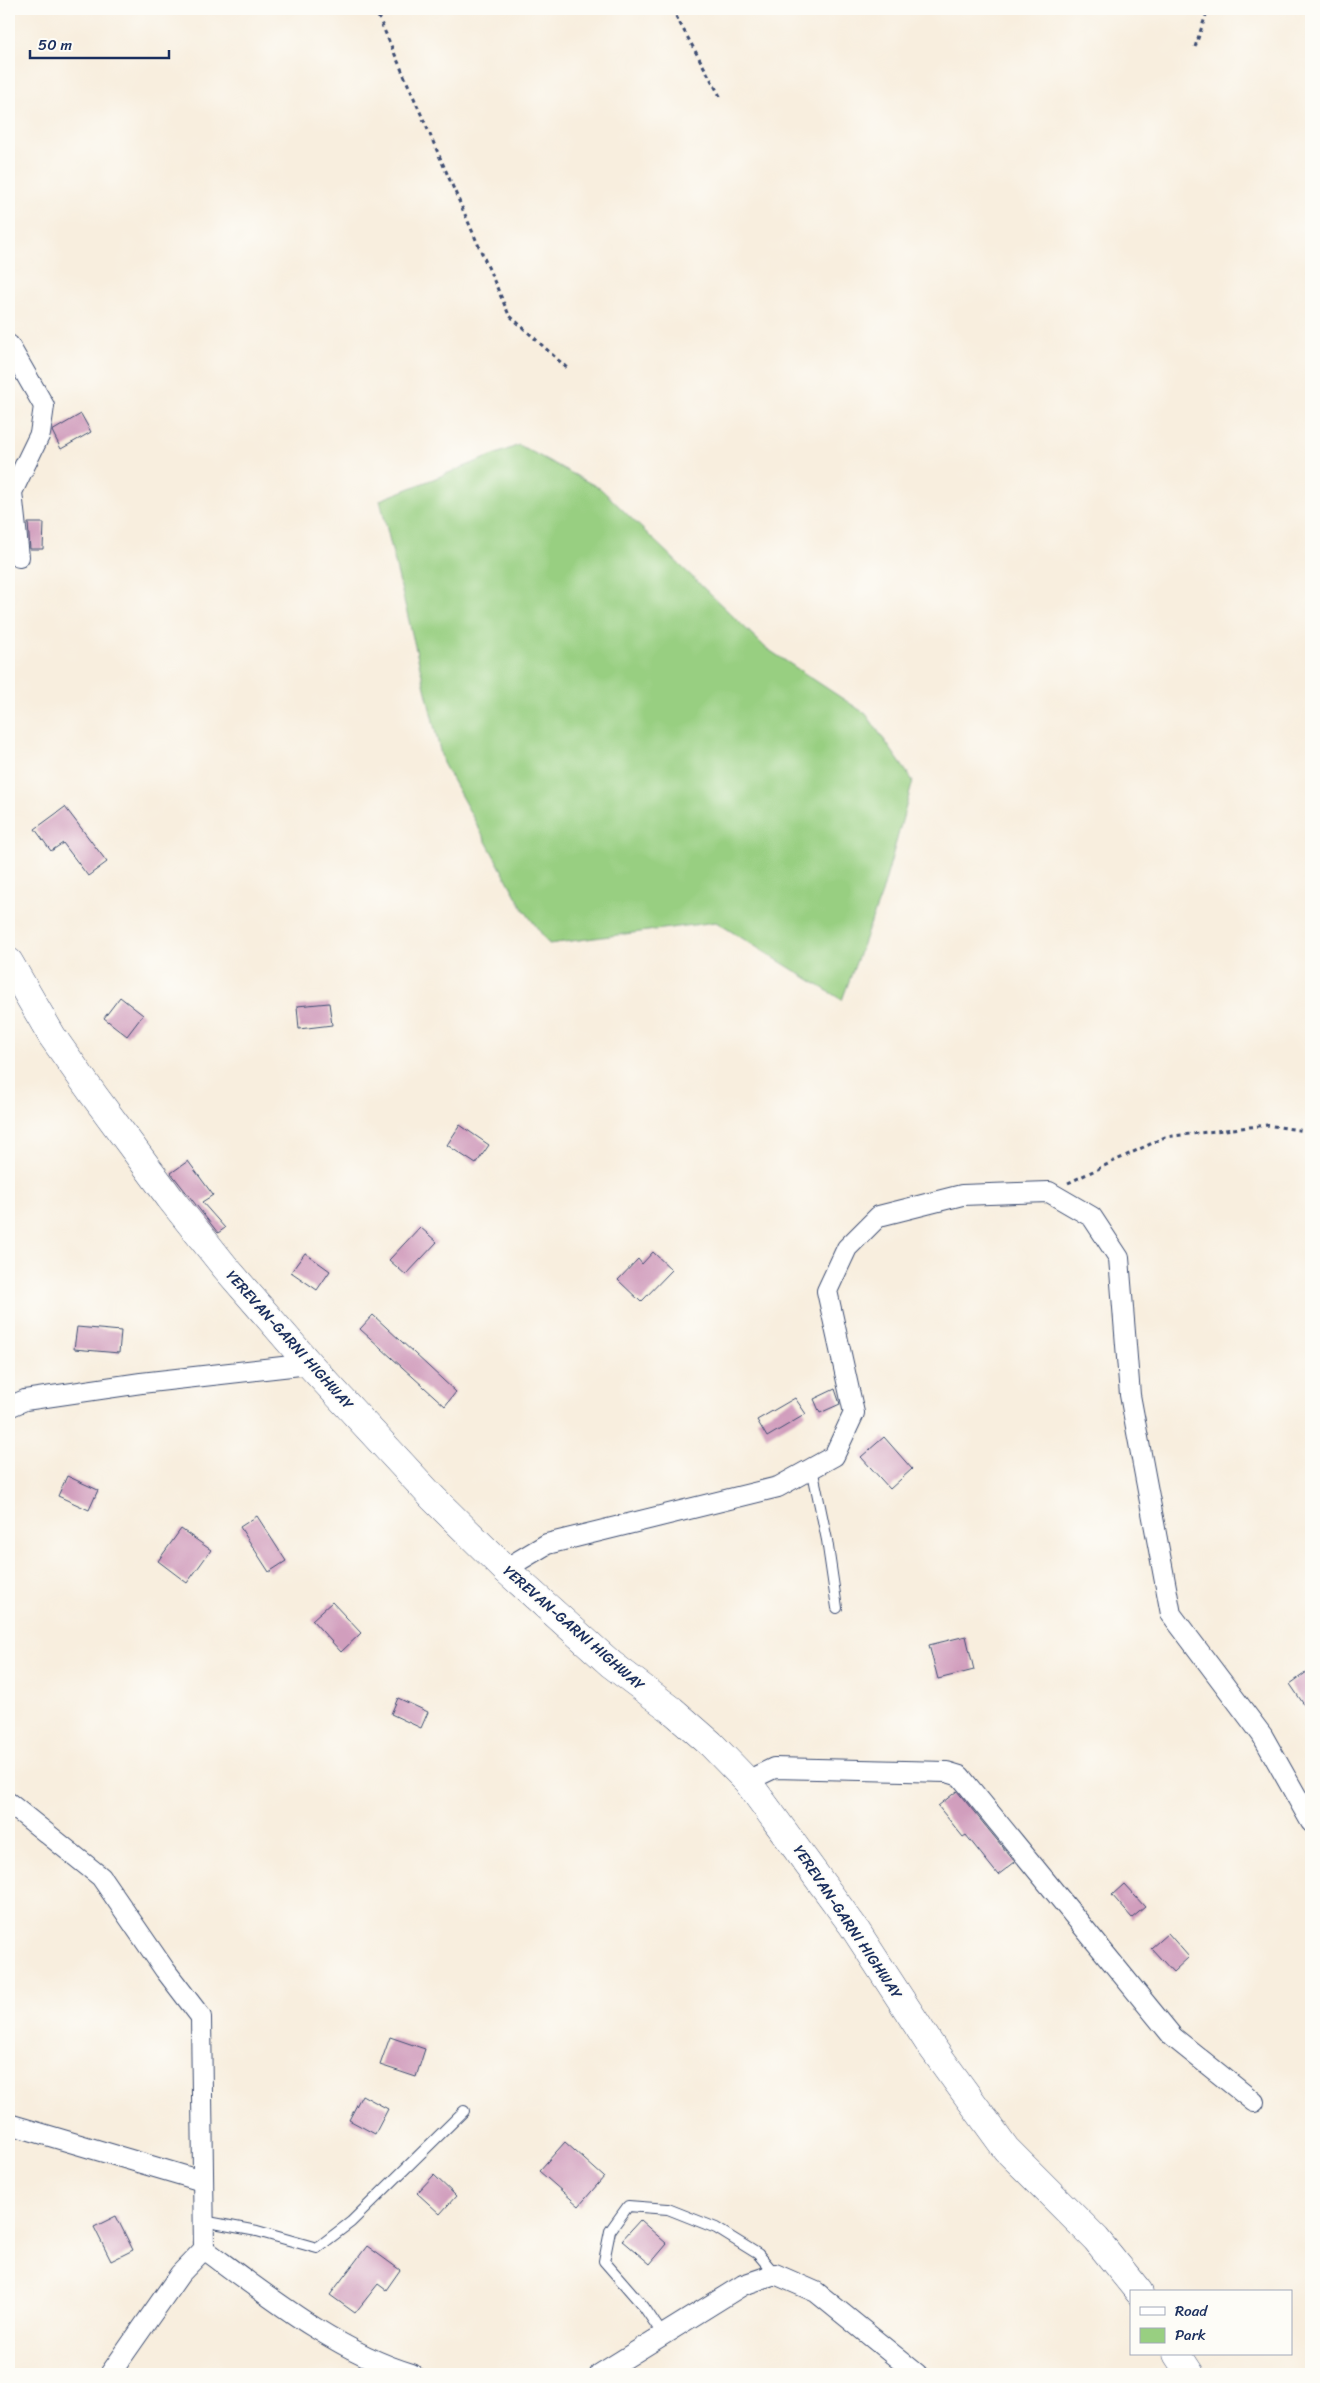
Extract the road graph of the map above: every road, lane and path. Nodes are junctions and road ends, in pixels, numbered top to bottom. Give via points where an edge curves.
1 (375, 9) edge
2 (672, 9) edge
3 (1208, 9) edge
4 (1195, 47) dead end
5 (721, 98) dead end
6 (9, 345) edge
7 (566, 368) dead end
8 (19, 558) dead end
9 (9, 962) edge
10 (1311, 1132) edge
11 (1050, 1192) junction
12 (309, 1364) junction
13 (9, 1407) edge
14 (812, 1468) junction
15 (505, 1569) junction
16 (837, 1608) dead end
17 (747, 1781) junction
18 (9, 1803) edge
19 (1311, 1822) edge
20 (1254, 2102) dead end
21 (464, 2111) dead end
22 (9, 2124) edge
23 (202, 2181) junction
24 (203, 2221) junction
25 (204, 2250) junction
26 (775, 2274) junction
27 (1137, 2290) edge
28 (663, 2335) junction
29 (1178, 2356) edge
30 (384, 2371) edge
31 (110, 2374) edge
32 (412, 2374) edge
33 (600, 2374) edge
34 (917, 2374) edge
35 (1190, 2374) edge

1 - 7 path via 509,315
2 - 5 path
3 - 4 path
6 - 8 street via 44,406 40,434 12,492
9 - 12 main road, YEREVAN-GARNI HIGHWAY via 52,1036 170,1198 224,1267
10 - 11 path via 1267,1125 1164,1137
11 - 14 street via 962,1195 879,1216 847,1248 828,1291 854,1413 834,1456
11 - 19 street via 1092,1217 1119,1258 1130,1395 1171,1614 1262,1734
12 - 13 street via 25,1400
12 - 15 main road, YEREVAN-GARNI HIGHWAY via 433,1498
14 - 15 street via 778,1487 547,1544
14 - 16 lane
15 - 17 main road, YEREVAN-GARNI HIGHWAY via 611,1664 711,1744
17 - 20 street via 774,1768 947,1772 960,1776 1173,2038
17 - 27 main road, YEREVAN-GARNI HIGHWAY via 853,1926 929,2043 1006,2149 1096,2239
18 - 23 street via 101,1877 201,2017
21 - 24 lane via 351,2222 317,2248 257,2231
22 - 23 street
23 - 24 street
24 - 25 street
25 - 30 street via 302,2320
25 - 31 street via 180,2274
26 - 28 street via 743,2285
26 - 28 lane via 758,2254 716,2228 668,2209 628,2206 610,2231 604,2261 644,2307
26 - 34 street via 816,2292
28 - 33 street
29 - 35 main road
30 - 32 street

